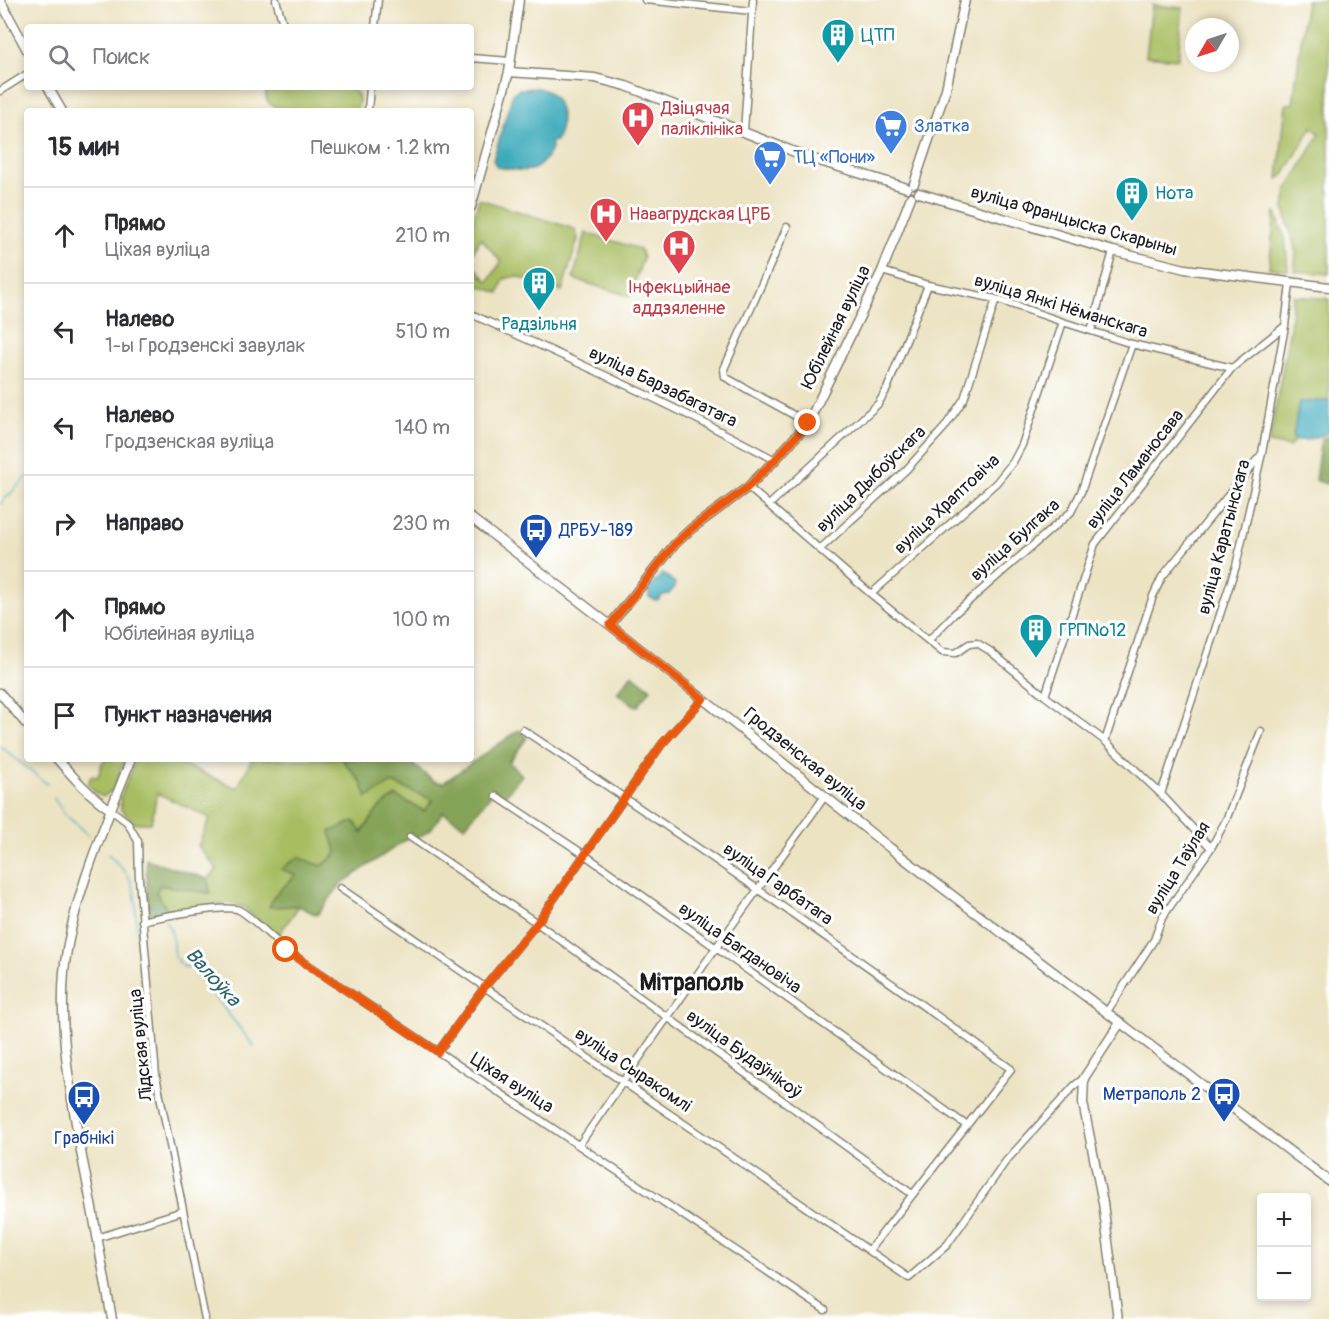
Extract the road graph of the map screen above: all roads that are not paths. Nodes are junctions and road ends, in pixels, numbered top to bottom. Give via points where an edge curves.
1 (0, 0) edge
2 (276, 0) edge
3 (378, 0) edge
4 (519, 0) edge
5 (645, 0) edge
6 (753, 0) edge
7 (965, 0) edge
8 (752, 11) junction
9 (283, 24) edge
10 (375, 24) edge
11 (24, 44) edge
12 (474, 58) edge
13 (510, 61) junction
14 (509, 72) junction
15 (24, 76) edge
16 (50, 90) edge
17 (370, 90) edge
18 (0, 91) edge
19 (60, 108) edge
20 (368, 108) edge
21 (744, 131) junction
22 (912, 190) junction
23 (474, 196) edge
24 (787, 227) dead end
25 (1113, 251) junction
26 (882, 271) junction
27 (1290, 282) junction
28 (928, 285) junction
29 (1329, 287) edge
30 (996, 299) junction
31 (474, 315) edge
32 (1063, 322) junction
33 (1285, 326) junction
34 (1091, 331) junction
35 (1132, 344) junction
36 (1232, 368) junction
37 (808, 423) junction
38 (1262, 453) junction
39 (775, 460) junction
40 (748, 487) junction
41 (769, 505) junction
42 (474, 520) edge
43 (820, 549) junction
44 (871, 594) junction
45 (610, 625) junction
46 (929, 640) junction
47 (0, 693) edge
48 (1045, 696) junction
49 (703, 699) junction
50 (24, 721) edge
51 (523, 730) dead end
52 (1261, 731) dead end
53 (1105, 741) junction
54 (59, 762) edge
55 (130, 762) edge
56 (1161, 794) junction
57 (496, 796) dead end
58 (825, 796) junction
59 (626, 798) junction
60 (111, 810) junction
61 (410, 837) dead end
62 (1211, 848) junction
63 (585, 855) junction
64 (340, 888) dead end
65 (759, 889) junction
66 (142, 921) junction
67 (537, 923) junction
68 (715, 949) junction
69 (484, 988) junction
70 (1106, 1013) junction
71 (668, 1018) junction
72 (1120, 1023) junction
73 (438, 1052) junction
74 (1084, 1078) junction
75 (623, 1081) junction
76 (966, 1125) junction
77 (579, 1145) junction
78 (1329, 1181) edge
79 (912, 1194) junction
80 (183, 1211) junction
81 (98, 1238) junction
82 (870, 1249) junction
83 (825, 1310) dead end
84 (112, 1319) edge
85 (205, 1319) edge
86 (1118, 1319) edge

1 - 11 street
2 - 9 street
3 - 10 street
4 - 13 street
5 - 8 street
6 - 8 street
7 - 22 street, Юбілейная вуліца via 946,89
8 - 21 street
12 - 13 street
13 - 14 street
14 - 21 street, вуліца Францыска Скарыны via 616,83
14 - 23 street
15 - 18 street
16 - 19 street
17 - 20 street
21 - 22 street, вуліца Францыска Скарыны via 810,158
22 - 25 street, вуліца Францыска Скарыны
22 - 26 street, Юбілейная вуліца
24 - 37 street via 724,369 725,377
25 - 27 street, вуліца Францыска Скарыны via 1185,269
25 - 34 street
26 - 28 street, вуліца Янкі Нёманскага
26 - 37 street, Юбілейная вуліца
27 - 29 street, вуліца Францыска Скарыны
27 - 33 street, вуліца Каратынскага
28 - 30 street, вуліца Янкі Нёманскага
28 - 41 street via 878,404
30 - 32 street, вуліца Янкі Нёманскага
30 - 43 street, вуліца Дыбоўскага via 964,399 944,428 906,470
31 - 39 street, вуліца Барзабагатага via 652,396
32 - 34 street, вуліца Янкі Нёманскага
32 - 44 street, вуліца Храптовіча via 1013,462 996,483
33 - 36 street, вуліца Ламаносава
33 - 38 street, вуліца Каратынскага
34 - 35 street, вуліца Янкі Нёманскага
35 - 36 street, вуліца Янкі Нёманскага
35 - 46 street, вуліца Булгака via 1071,512
36 - 48 street, вуліца Ламаносава via 1095,544
37 - 39 street, Юбілейная вуліца
38 - 53 street via 1162,578
38 - 56 street, вуліца Каратынскага via 1236,566
39 - 40 street, Юбілейная вуліца
40 - 41 street
40 - 45 street, Юбілейная вуліца via 675,544
41 - 43 street
42 - 45 street, Гродзенская вуліца
43 - 44 street
44 - 46 street
45 - 49 street, Гродзенская вуліца
46 - 48 street via 942,652 956,653 977,643
47 - 50 street
48 - 53 street
49 - 58 street, Гродзенская вуліца
49 - 59 street via 662,744
51 - 59 street, вуліца Гарбатага
52 - 62 street, вуліца Таўлая
53 - 56 street
54 - 60 street via 75,781
55 - 60 street
56 - 62 street
57 - 63 street, вуліца Багдановіча
58 - 65 street
58 - 70 street, Гродзенская вуліца
59 - 63 street
59 - 65 street, вуліца Гарбатага
60 - 66 street, Лідская вуліца via 127,822 138,841
60 - 81 street via 71,929 63,996 67,1070
61 - 67 street, вуліца Будаўнікоў
62 - 70 street, вуліца Таўлая via 1162,918 1154,940
63 - 67 street
63 - 68 street, вуліца Багдановіча
64 - 69 street, вуліца Сыракомлі
65 - 68 street
65 - 76 street, вуліца Гарбатага via 1011,1069
66 - 73 street, Ціхая вуліца via 231,907 241,911 286,950
66 - 80 street, Лідская вуліца via 156,1076
67 - 69 street
67 - 71 street, вуліца Будаўнікоў
68 - 71 street
68 - 76 street, вуліца Багдановіча
69 - 73 street
69 - 75 street, вуліца Сыракомлі
70 - 72 street, Гродзенская вуліца
71 - 75 street
71 - 79 street, вуліца Будаўнікоў
72 - 74 street
72 - 78 street, Гродзенская вуліца
73 - 77 street, Ціхая вуліца
74 - 82 street, вуліца Сыракомлі via 1006,1161 947,1245 909,1278
74 - 86 street via 1083,1103 1103,1203
75 - 77 street
75 - 82 street, вуліца Сыракомлі
76 - 79 street
77 - 83 street, Ціхая вуліца
79 - 82 street
80 - 81 street
80 - 85 street, Лідская вуліца
81 - 84 street

